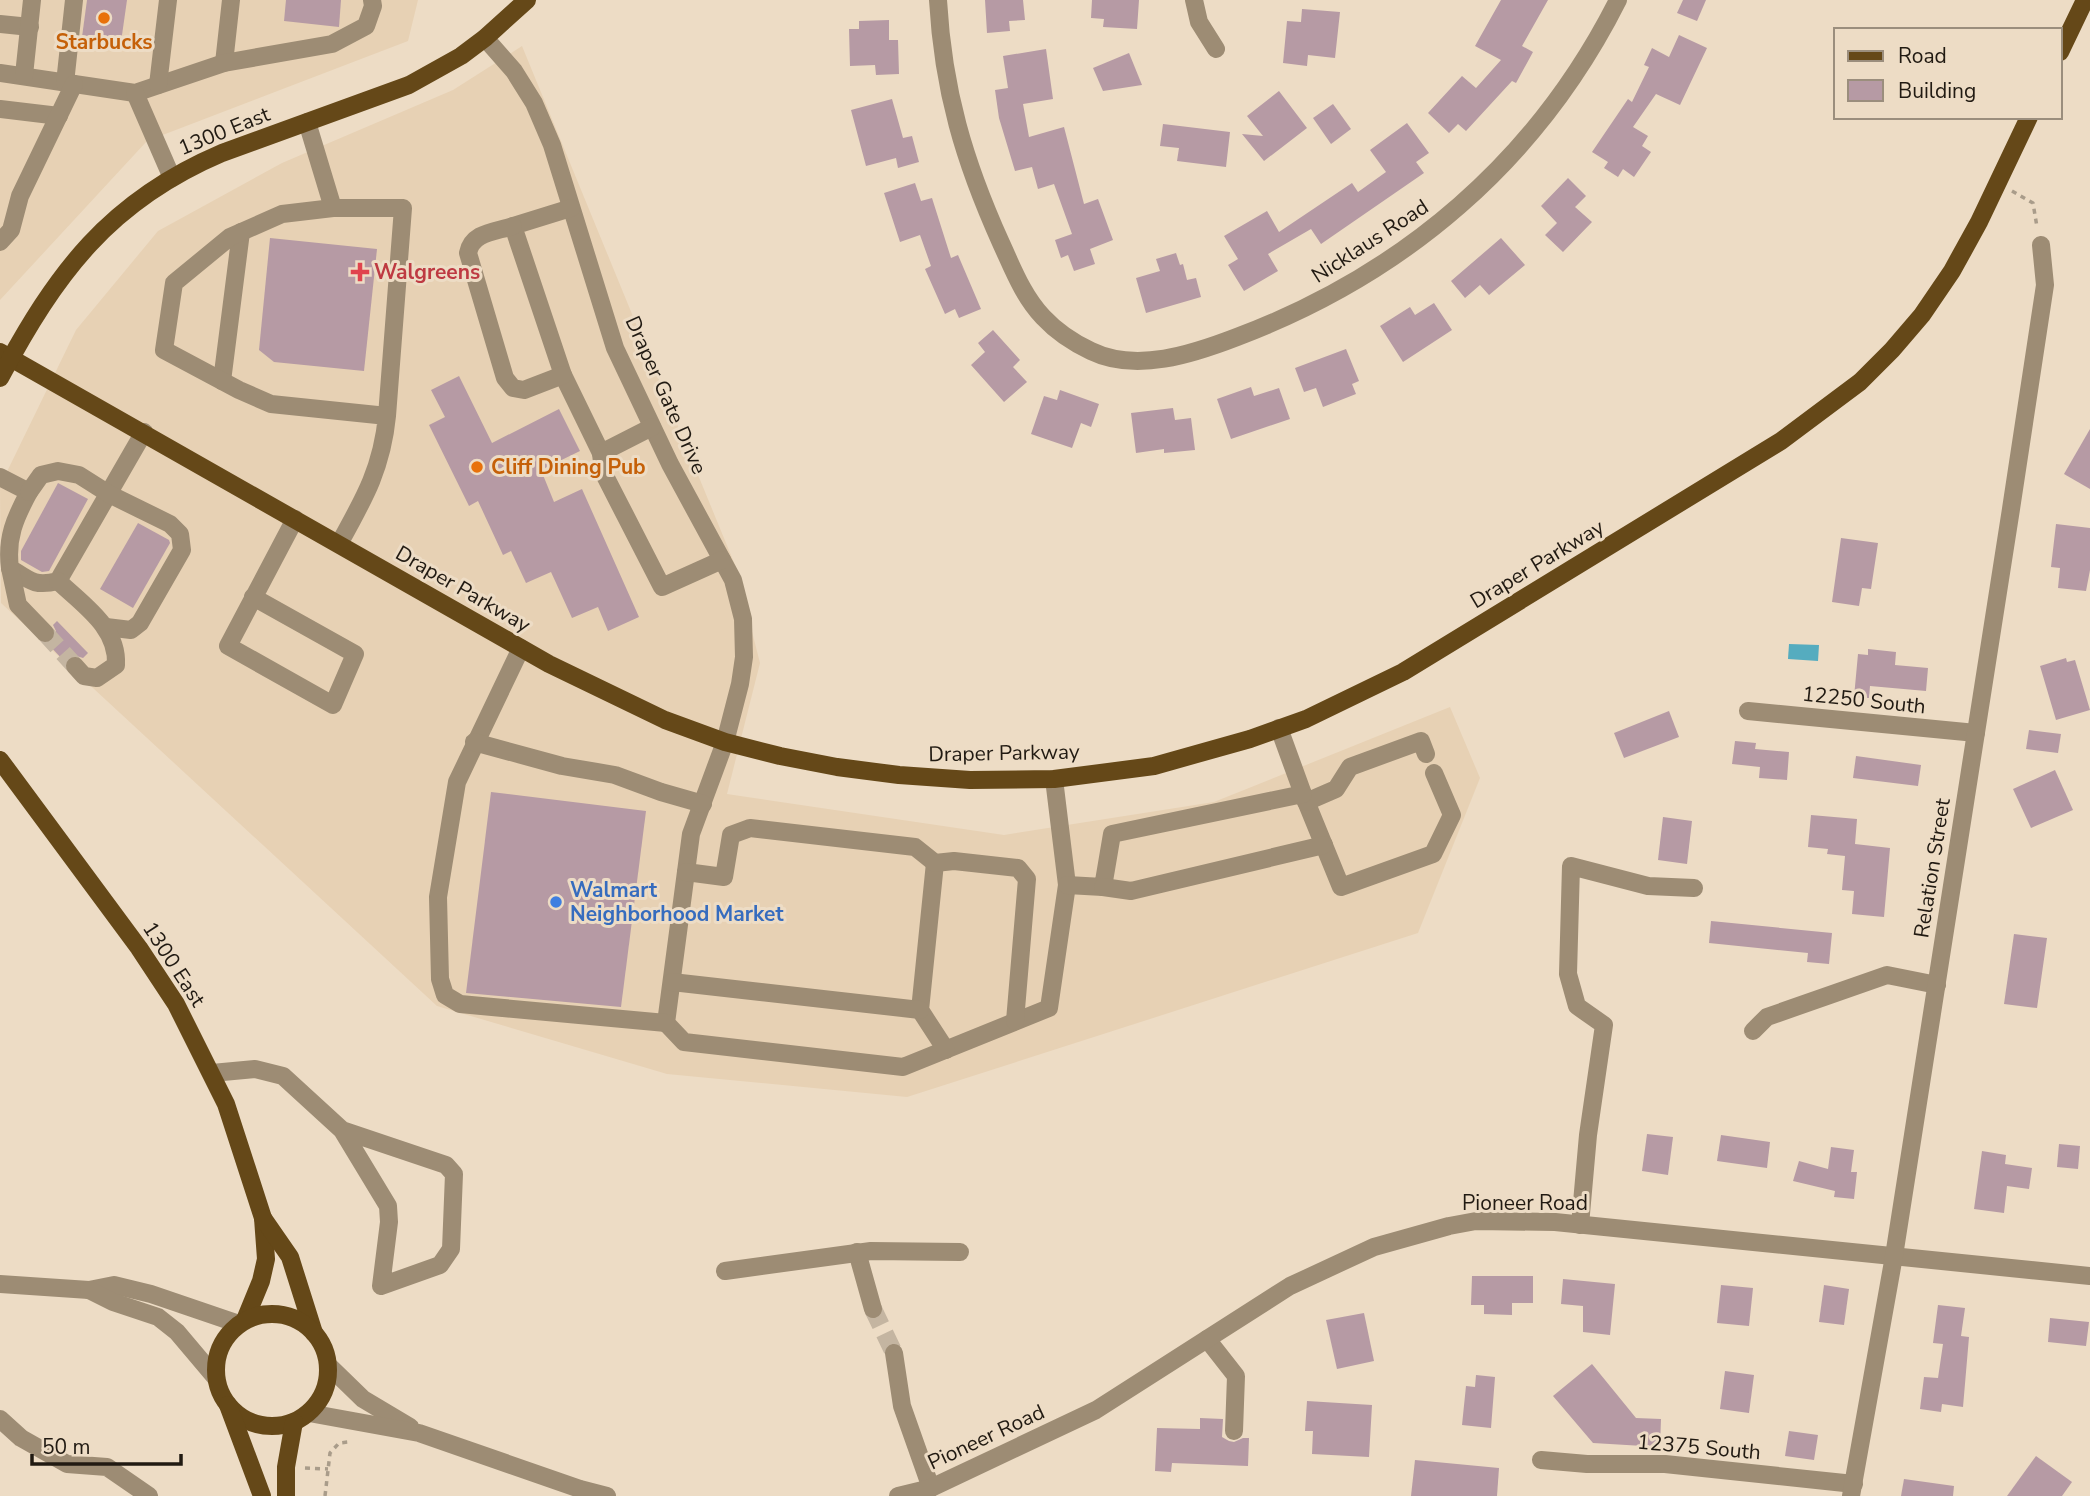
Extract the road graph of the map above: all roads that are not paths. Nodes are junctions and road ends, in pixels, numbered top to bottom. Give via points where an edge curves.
1 (32, 0) edge
2 (74, 0) edge
3 (169, 0) edge
4 (231, 0) edge
5 (372, 0) edge
6 (527, 0) edge
7 (938, 0) edge
8 (1194, 0) edge
9 (1618, 0) edge
10 (2085, 0) edge
11 (0, 24) edge
12 (30, 27) junction
13 (485, 38) junction
14 (2062, 48) edge
15 (1216, 49) dead end
16 (224, 63) junction
17 (0, 73) edge
18 (24, 75) junction
19 (70, 83) junction
20 (158, 85) junction
21 (135, 93) junction
22 (0, 109) edge
23 (59, 116) junction
24 (2028, 119) edge
25 (307, 122) junction
26 (172, 178) junction
27 (333, 208) junction
28 (571, 208) junction
29 (513, 226) junction
30 (236, 234) junction
31 (0, 242) edge
32 (2041, 246) road end
33 (6, 355) edge
34 (563, 375) junction
35 (0, 378) edge
36 (222, 381) junction
37 (387, 416) junction
38 (652, 427) junction
39 (144, 432) junction
40 (601, 453) junction
41 (0, 477) edge
42 (29, 492) junction
43 (109, 494) junction
44 (295, 519) junction
45 (339, 544) junction
46 (722, 560) junction
47 (10, 568) junction
48 (58, 581) junction
49 (253, 597) junction
50 (106, 627) junction
51 (44, 633) tunnel mouth
52 (521, 648) junction
53 (75, 666) tunnel mouth
54 (1748, 711) dead end
55 (1279, 728) junction
56 (1976, 733) junction
57 (474, 742) junction
58 (724, 742) junction
59 (1426, 754) dead end
60 (0, 761) edge
61 (1434, 773) dead end
62 (1054, 779) junction
63 (1304, 798) junction
64 (702, 804) junction
65 (1324, 845) junction
66 (935, 863) junction
67 (686, 872) junction
68 (1067, 885) junction
69 (1103, 887) junction
70 (1694, 888) dead end
71 (672, 982) junction
72 (1937, 985) junction
73 (920, 1010) junction
74 (1016, 1021) junction
75 (666, 1023) junction
76 (1753, 1031) dead end
77 (946, 1050) junction
78 (212, 1073) junction
79 (342, 1130) junction
80 (263, 1218) junction
81 (1580, 1225) junction
82 (857, 1252) junction
83 (960, 1252) dead end
84 (1894, 1256) junction
85 (725, 1271) dead end
86 (2090, 1276) edge
87 (0, 1284) edge
88 (89, 1290) junction
89 (873, 1309) tunnel mouth
90 (242, 1322) junction
91 (314, 1333) junction
92 (1207, 1339) junction
93 (894, 1353) tunnel mouth
94 (328, 1365) junction
95 (215, 1377) junction
96 (228, 1405) junction
97 (302, 1417) junction
98 (0, 1419) edge
99 (1234, 1431) dead end
100 (419, 1433) junction
101 (1541, 1460) dead end
102 (941, 1488) edge
103 (1852, 1490) edge
104 (905, 1495) edge
105 (149, 1496) edge
106 (262, 1496) edge
107 (286, 1496) edge
108 (607, 1496) edge

1 - 12 street
2 - 19 street
3 - 20 street
4 - 16 street
5 - 16 street via 366,26 332,44
6 - 13 main road, 1300 East
7 - 9 street, Nicklaus Road via 945,74 960,135 976,188 1022,289 1044,318 1068,338 1093,353 1129,361 1166,359 1218,345 1316,304 1404,251 1481,187 1517,148 1549,110
8 - 15 street via 1199,22
10 - 14 main road
11 - 12 street
12 - 18 street
13 - 25 main road, 1300 East via 409,85
13 - 28 street, Draper Gate Drive via 534,103
16 - 20 street
17 - 18 street
18 - 19 street
19 - 21 street
19 - 23 street
20 - 21 street
21 - 26 street
22 - 23 street
23 - 31 street via 20,196 11,230
24 - 55 main road, Draper Parkway via 1952,271 1922,315 1860,382 1781,441 1403,672
25 - 26 main road, 1300 East via 222,153
25 - 27 street
26 - 33 main road, 1300 East via 112,221 75,259
27 - 30 street via 282,214
27 - 37 street via 403,208
28 - 29 street
28 - 38 street, Draper Gate Drive via 615,348
29 - 34 street
29 - 34 street via 474,238 468,253 505,378 513,388 524,390
30 - 36 street
30 - 36 street via 174,283 164,350
32 - 56 street, Relation Street via 2045,285
33 - 35 main road, 1300 East
33 - 39 main road, Draper Parkway
34 - 40 street
36 - 37 street via 271,404
37 - 45 street via 384,446 370,486
38 - 40 street
38 - 46 street, Draper Gate Drive
39 - 43 street
39 - 44 main road, Draper Parkway
40 - 46 street via 603,472 662,587
41 - 42 street
42 - 43 street via 41,475 58,471 79,475
42 - 47 street via 7,547
43 - 48 street
43 - 50 street via 170,524 180,534 182,550 140,623 131,630
44 - 45 main road, Draper Parkway
44 - 49 street
45 - 52 main road, Draper Parkway
46 - 58 street, Draper Gate Drive via 733,580 743,619 744,657
47 - 48 street via 34,583
47 - 51 street via 18,605
48 - 50 street
49 - 49 street via 228,646 333,705 355,654
50 - 53 street via 116,651 116,665 97,678 84,676
52 - 57 street
52 - 58 main road, Draper Parkway via 652,715
54 - 56 street, 12250 South
55 - 62 main road, Draper Parkway via 1154,766
55 - 63 street
56 - 72 street, Relation Street
57 - 64 street via 615,775
57 - 75 street via 457,782 438,897 440,979 445,995 460,1004
58 - 62 main road, Draper Parkway via 779,756 899,775
58 - 64 street, Draper Gate Drive
59 - 63 street via 1421,741 1350,767 1336,789
60 - 78 main road, 1300 East via 139,948 176,1004
61 - 65 street via 1452,815 1433,854 1341,887
62 - 68 street
63 - 65 street
63 - 69 street via 1112,834
64 - 67 street, Draper Gate Drive via 691,834
65 - 69 street via 1131,891
66 - 67 street via 915,847 750,828 731,835 724,877
66 - 73 street
66 - 74 street via 954,860 1018,867 1027,879
67 - 71 street, Draper Gate Drive
68 - 69 street
68 - 74 street via 1049,1008
70 - 81 street via 1648,886 1570,866 1568,974 1577,1006 1604,1025
71 - 73 street
71 - 75 street, Draper Gate Drive
72 - 76 street via 1887,975 1767,1017
72 - 84 street, Relation Street
73 - 77 street
74 - 77 street
75 - 77 street via 684,1042 903,1067
78 - 79 street via 255,1069 283,1076
78 - 80 main road, 1300 East
79 - 79 street via 387,1206 390,1222 381,1286 440,1265 450,1249 454,1174 446,1165
80 - 90 main road, 1300 East via 266,1259
80 - 91 main road, 1300 East via 290,1257
81 - 84 street, Pioneer Road
81 - 92 street, Pioneer Road via 1476,1222 1374,1247 1290,1286
82 - 83 street
82 - 85 street
82 - 89 street
84 - 86 street, Pioneer Road
84 - 103 street, Relation Street
87 - 88 street
88 - 90 street via 114,1285 134,1289
88 - 95 street via 169,1324
90 - 91 main road via 270,1313 294,1318
90 - 95 main road via 225,1338 216,1357
91 - 94 main road
92 - 99 street via 1236,1376
92 - 102 street, Pioneer Road via 1096,1410
93 - 102 street via 902,1406
94 - 97 main road via 322,1397
94 - 100 street via 363,1399
95 - 96 main road
96 - 97 main road via 247,1420 270,1426
96 - 106 main road
97 - 100 street
97 - 107 main road via 286,1467
98 - 105 street via 21,1438 67,1464 107,1466
100 - 108 street
101 - 103 street, 12375 South via 1665,1464
102 - 104 street, Pioneer Road

